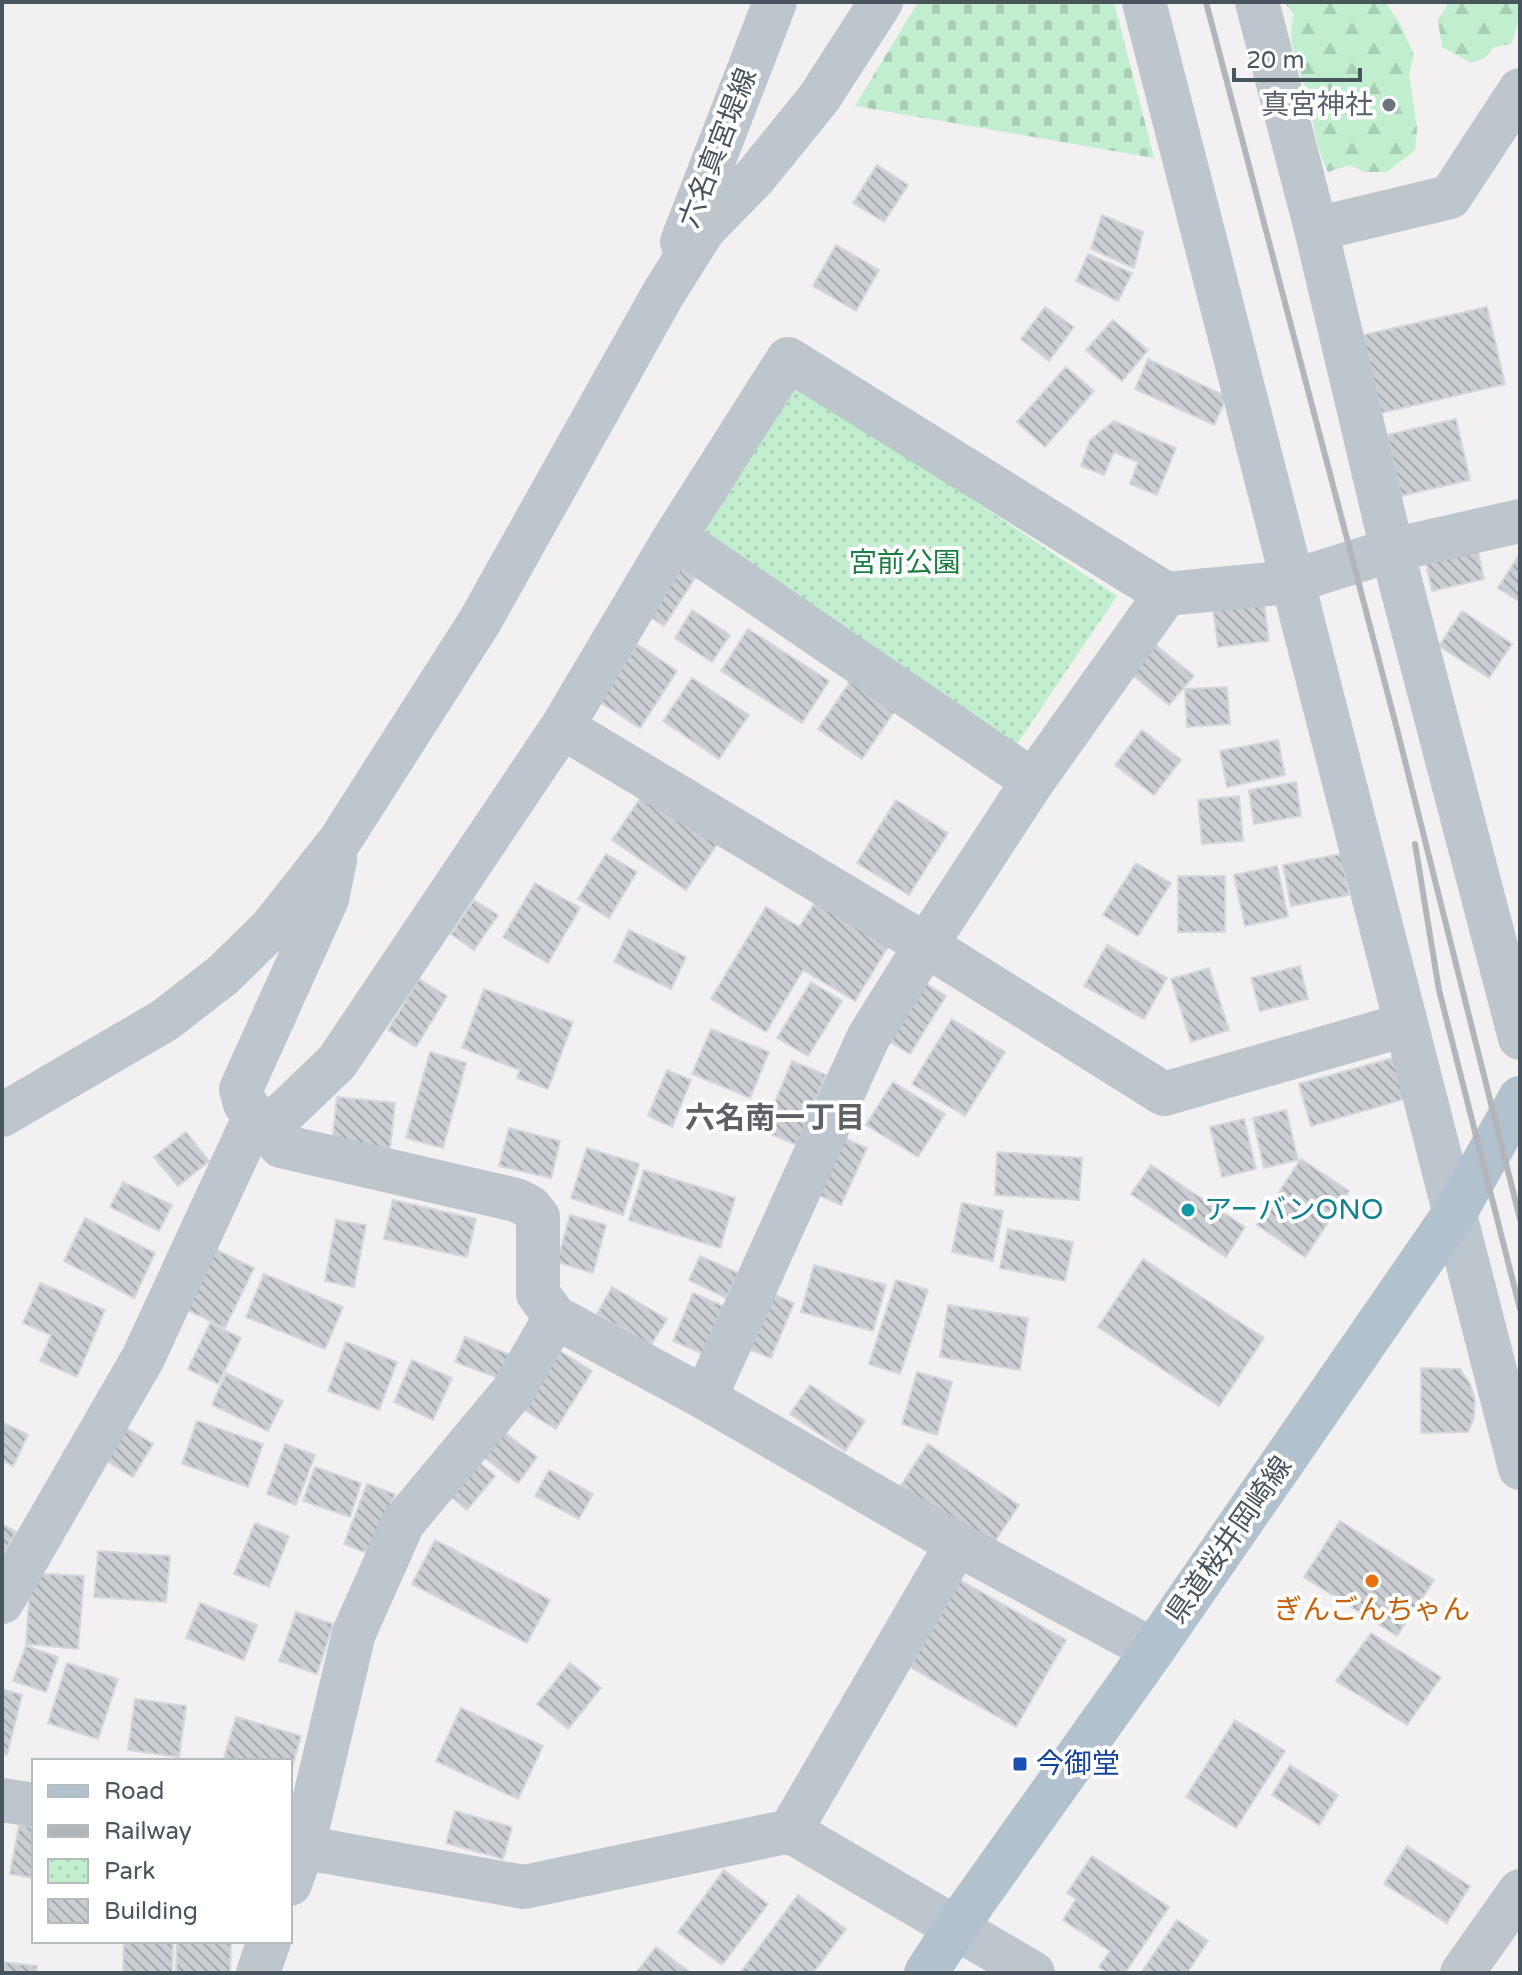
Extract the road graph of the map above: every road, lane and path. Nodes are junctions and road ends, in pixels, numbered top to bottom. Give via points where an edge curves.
1 (775, 2) edge
2 (881, 2) edge
3 (1144, 2) edge
4 (1257, 2) edge
5 (1520, 90) edge
6 (1316, 229) junction
7 (663, 294) junction
8 (1520, 521) edge
9 (675, 537) junction
10 (1392, 550) junction
11 (1290, 582) junction
12 (1166, 594) junction
13 (562, 727) junction
14 (1033, 781) junction
15 (339, 842) junction
16 (926, 945) junction
17 (1404, 1025) junction
18 (1520, 1038) edge
19 (1520, 1098) edge
20 (2, 1115) edge
21 (261, 1122) junction
22 (1456, 1211) junction
23 (555, 1317) junction
24 (705, 1398) junction
25 (1520, 1468) edge
26 (957, 1544) junction
27 (2, 1602) edge
28 (1153, 1650) junction
29 (2, 1800) edge
30 (32, 1805) edge
31 (790, 1831) junction
32 (294, 1858) edge
33 (1520, 1891) edge
34 (956, 1927) junction
35 (268, 1943) edge
36 (258, 1973) edge
37 (926, 1973) edge
38 (1033, 1973) edge
39 (1462, 1973) edge

1 - 7 street, 六名真宮堤線
2 - 7 street via 819,98 755,177 704,229
3 - 11 street
4 - 6 street
5 - 6 street via 1450,197
6 - 10 street
7 - 15 street via 480,621
8 - 10 street
9 - 12 street via 788,359
9 - 13 street
9 - 14 street
10 - 11 street
10 - 18 street
11 - 12 street
11 - 17 street
12 - 14 street
13 - 16 street
13 - 21 street via 337,1062
14 - 16 street
15 - 20 street via 271,928 223,975 165,1020
15 - 21 street via 327,899 241,1089 245,1104
16 - 17 street via 1164,1094
16 - 24 street via 868,1038
17 - 22 street
19 - 22 main road, 県道桜井岡崎線
21 - 23 street via 281,1146 530,1207 538,1217 538,1294
21 - 27 street via 143,1358
22 - 25 street
22 - 28 main road, 県道桜井岡崎線
23 - 24 street
23 - 32 street via 513,1391 403,1523 354,1633
24 - 26 street
26 - 28 street
26 - 31 street
28 - 34 main road, 県道桜井岡崎線
29 - 30 street
31 - 32 street via 524,1887
31 - 34 street
33 - 39 street
34 - 37 main road, 県道桜井岡崎線
34 - 38 street
35 - 36 street

